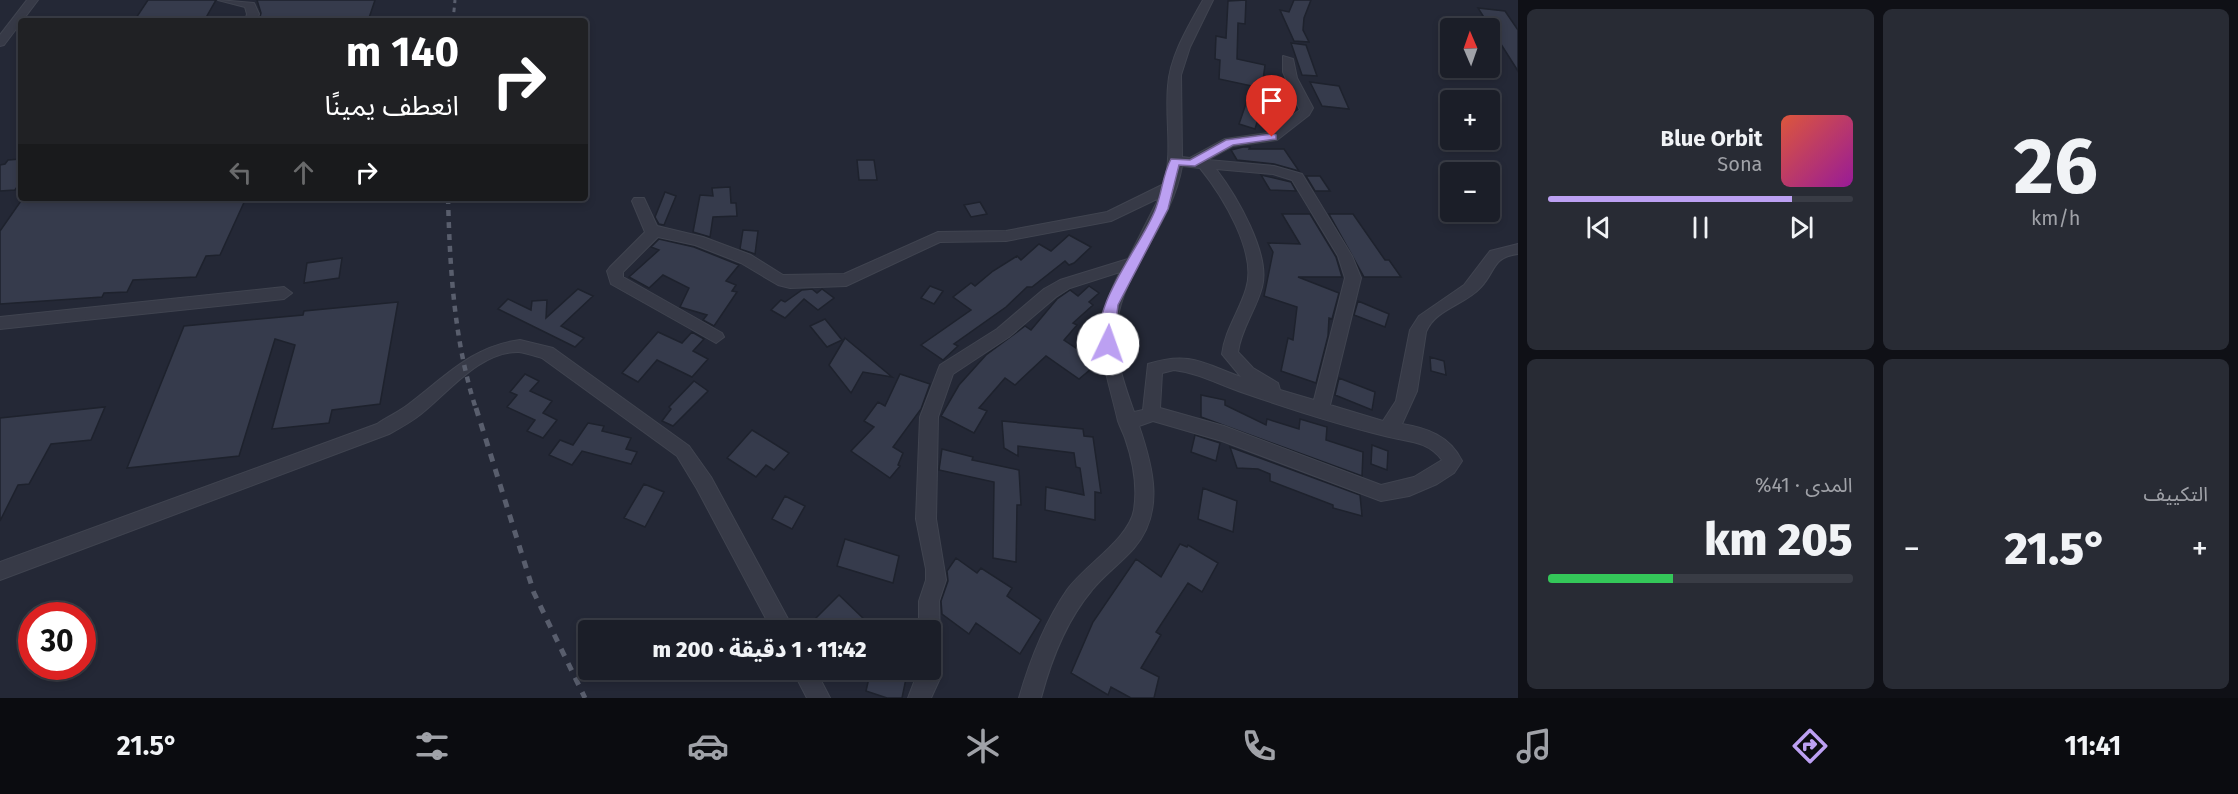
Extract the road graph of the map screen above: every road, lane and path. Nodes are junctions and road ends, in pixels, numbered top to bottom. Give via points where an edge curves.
1 (33, 0) edge
2 (223, 0) edge
3 (1208, 0) edge
4 (19, 18) edge
5 (252, 18) edge
6 (18, 20) edge
7 (0, 43) edge
8 (1287, 59) dead end
9 (1191, 163) junction
10 (1169, 187) junction
11 (639, 201) dead end
12 (655, 231) junction
13 (1518, 249) edge
14 (1132, 263) junction
15 (284, 293) dead end
16 (0, 323) edge
17 (716, 337) dead end
18 (1299, 404) junction
19 (1320, 410) junction
20 (1151, 413) junction
21 (1127, 421) junction
22 (1386, 429) junction
23 (0, 571) edge
24 (778, 620) edge
25 (929, 620) edge
26 (809, 680) edge
27 (928, 680) edge
28 (819, 698) edge
29 (919, 698) edge
30 (1030, 698) edge

1 - 4 street
2 - 5 street via 250,5
3 - 9 street via 1176,73 1173,102
6 - 7 street
8 - 9 street via 1288,75 1298,87 1307,108 1305,112 1272,137 1230,142
9 - 10 street
9 - 18 street via 1221,182 1257,268 1256,283 1230,354 1247,373
9 - 19 street via 1274,170 1297,177 1351,268 1353,278
10 - 12 street via 1111,216 1006,236 938,237 846,280 778,279 746,259 698,241
10 - 14 street via 1162,209
11 - 12 street via 649,227
12 - 17 street via 615,271 616,280
13 - 22 street via 1493,255 1475,285 1431,312 1419,328 1410,392 1395,421
14 - 21 street via 1107,324 1110,364
14 - 25 street via 1065,284 1003,333 946,370 928,417 926,519 936,569
15 - 16 street
18 - 19 street
18 - 20 street via 1190,365 1174,363 1154,369
19 - 22 street
20 - 21 street
20 - 22 street via 1245,441 1381,493 1407,488 1448,469 1453,462 1436,441
21 - 30 street via 1142,467 1145,492 1137,531 1083,585 1037,669
23 - 24 street via 383,429 414,410 472,362 504,348 520,346 547,353 682,451 704,483
26 - 28 street
27 - 29 street

